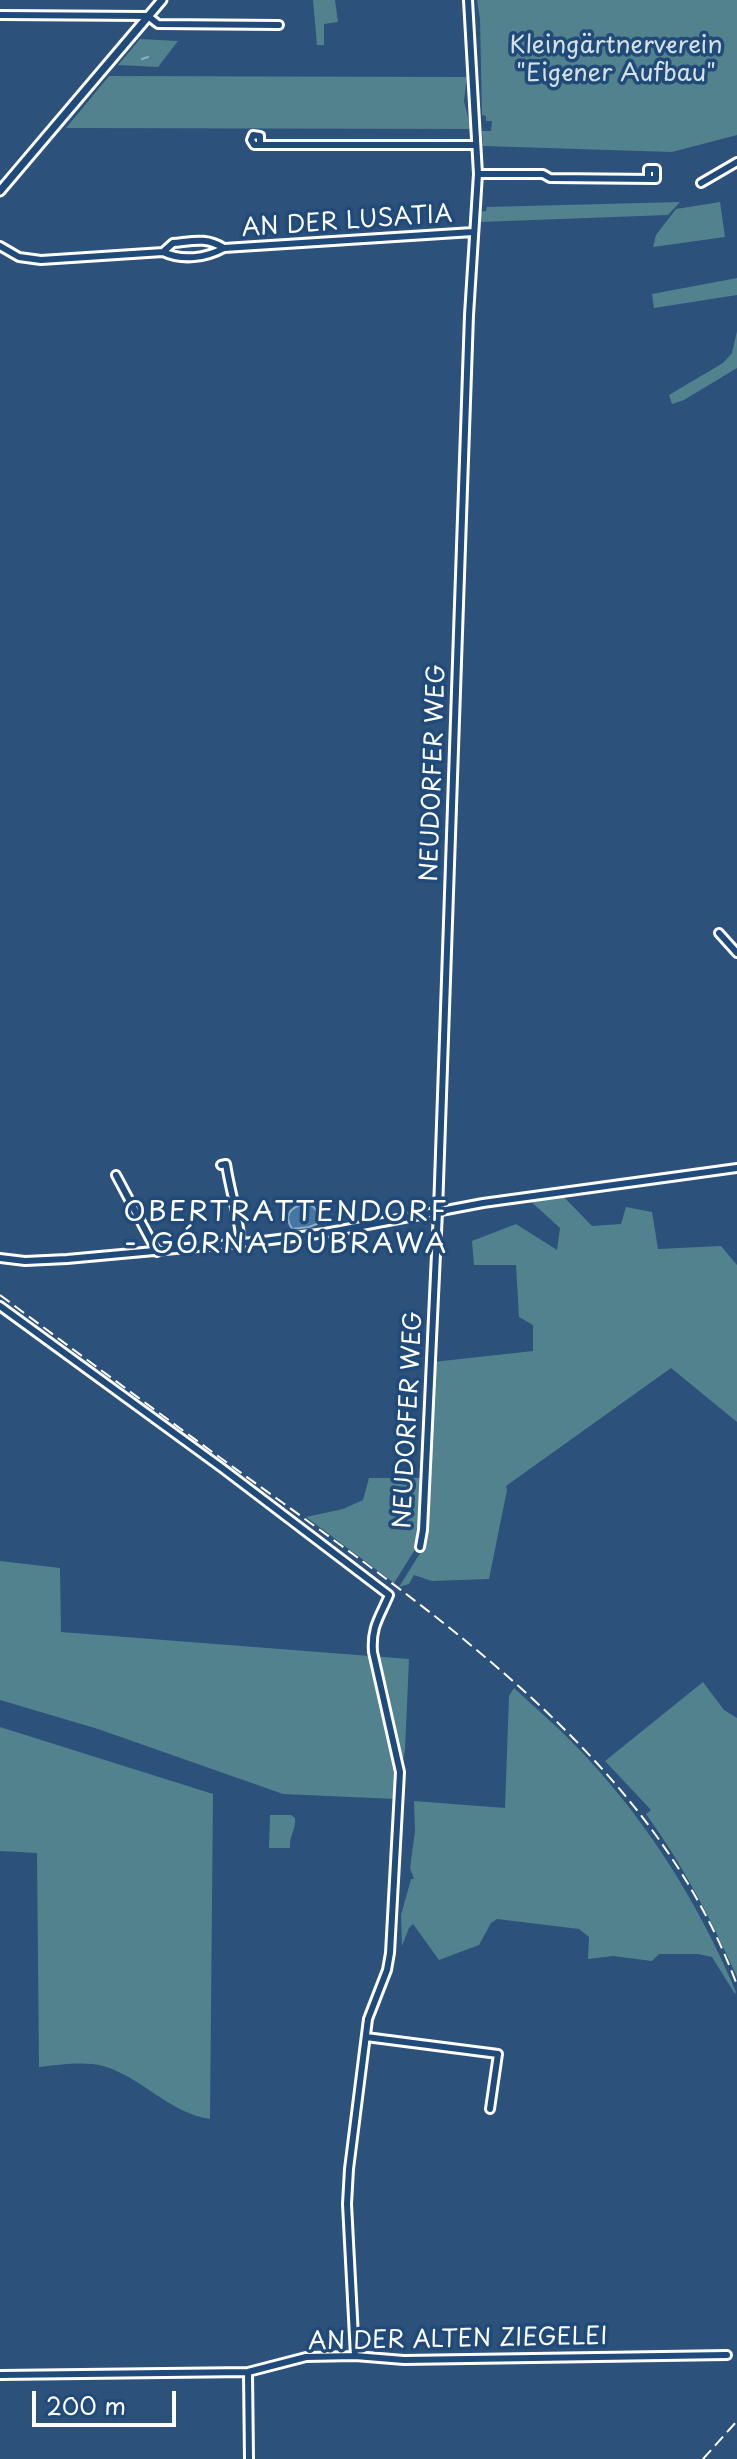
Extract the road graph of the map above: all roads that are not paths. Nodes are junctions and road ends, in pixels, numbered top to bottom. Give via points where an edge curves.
1 (162, 0) edge
2 (468, 0) edge
3 (0, 15) edge
4 (148, 16) junction
5 (279, 25) dead end
6 (260, 145) dead end
7 (476, 145) junction
8 (737, 162) edge
9 (478, 174) junction
10 (648, 179) dead end
11 (701, 183) dead end
12 (0, 191) edge
13 (473, 232) junction
14 (0, 246) edge
15 (224, 248) junction
16 (163, 252) junction
17 (719, 933) dead end
18 (737, 953) edge
19 (221, 1165) dead end
20 (737, 1168) edge
21 (116, 1175) dead end
22 (438, 1211) junction
23 (241, 1244) junction
24 (157, 1252) junction
25 (0, 1258) edge
26 (0, 1306) edge
27 (420, 1547) dead end
28 (366, 2037) junction
29 (490, 2109) dead end
30 (727, 2355) dead end
31 (355, 2356) junction
32 (248, 2372) junction
33 (0, 2375) edge
34 (249, 2459) edge

1 - 4 main road
2 - 7 street, NEUDORFER WEG
3 - 4 street
4 - 5 street via 158,24
4 - 12 main road
6 - 7 street
7 - 9 street, NEUDORFER WEG
8 - 11 street
9 - 10 street
9 - 13 street, NEUDORFER WEG
13 - 15 street, AN DER LUSATIA
13 - 22 street, NEUDORFER WEG
14 - 16 street, AN DER LUSATIA via 19,257 41,260
15 - 16 street, AN DER LUSATIA via 213,255 176,258
15 - 16 street, AN DER LUSATIA via 212,240 195,241 173,243
17 - 18 street
19 - 23 street via 226,1164
20 - 22 street
21 - 24 street
22 - 23 street
22 - 27 street, NEUDORFER WEG
23 - 24 street
24 - 25 street
26 - 28 street via 389,1595 372,1640 400,1765 400,1796 390,1953
28 - 29 street via 498,2054
28 - 31 street via 347,2204
30 - 31 street, AN DER ALTEN ZIEGELEI via 404,2360
31 - 32 street, AN DER ALTEN ZIEGELEI via 306,2357
32 - 33 street, AN DER ALTEN ZIEGELEI
32 - 34 street

